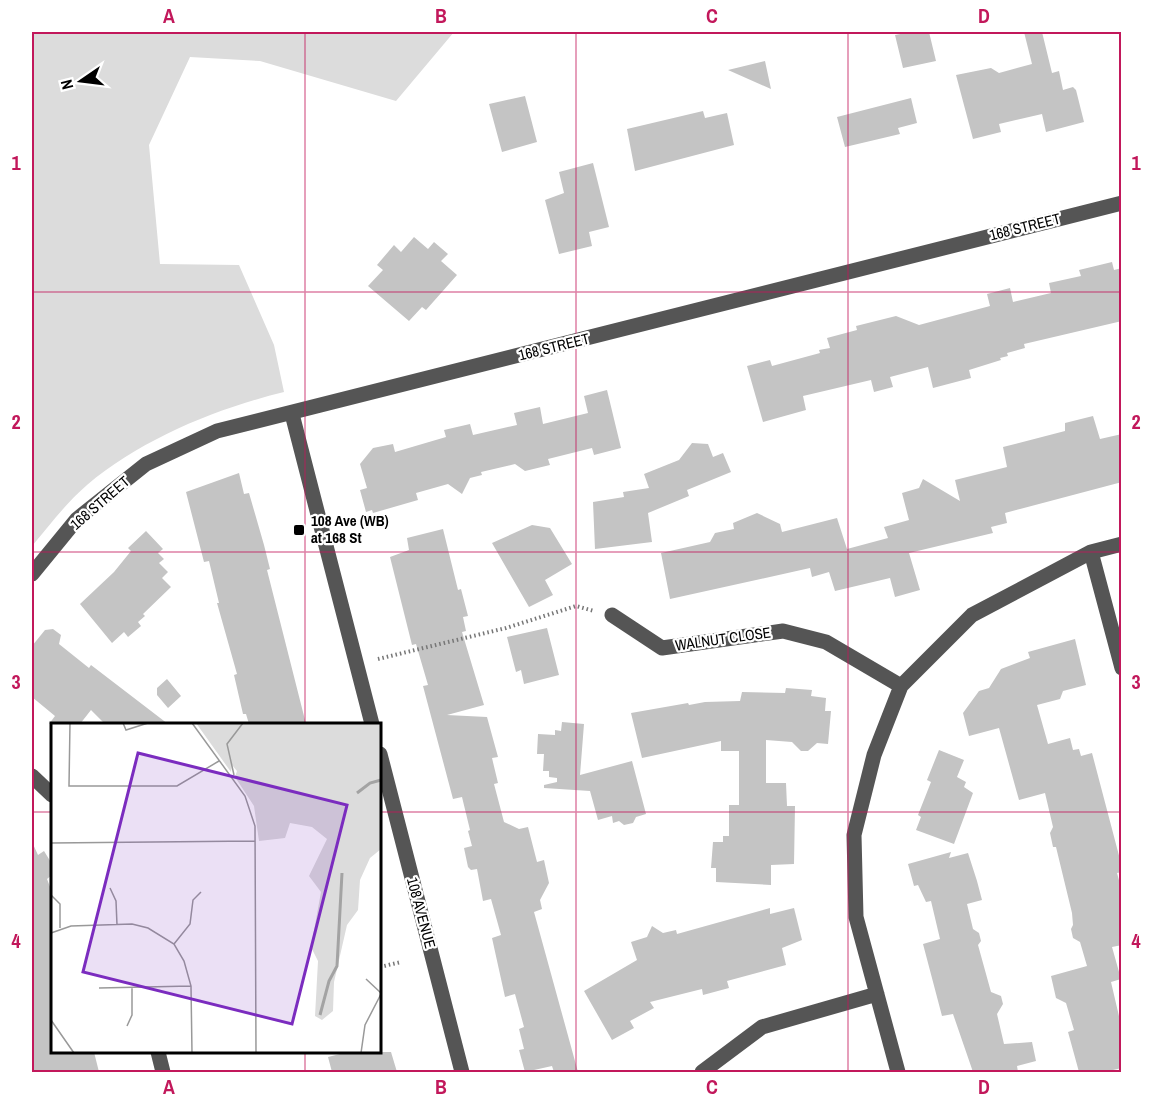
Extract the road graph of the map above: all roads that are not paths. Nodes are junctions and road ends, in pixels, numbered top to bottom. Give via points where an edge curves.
1 (1122, 203) edge
2 (292, 414) junction
3 (1122, 544) edge
4 (1091, 552) junction
5 (32, 574) edge
6 (612, 615) road end
7 (1122, 668) edge
8 (901, 686) junction
9 (372, 723) edge
10 (381, 758) edge
11 (32, 776) edge
12 (51, 794) edge
13 (877, 994) junction
14 (158, 1053) edge
15 (163, 1072) edge
16 (462, 1072) edge
17 (702, 1072) edge
18 (898, 1072) edge

1 - 2 street, 168 STREET
2 - 5 street, 168 STREET via 217,431 146,464 77,519
2 - 9 street
3 - 4 street
4 - 7 street
4 - 8 street via 972,615
6 - 8 street, WALNUT CLOSE via 662,648 783,631 826,642
8 - 13 street via 874,755 854,835 856,917
10 - 16 street, 108 AVENUE
11 - 12 street
13 - 17 street via 762,1027
13 - 18 street
14 - 15 street

